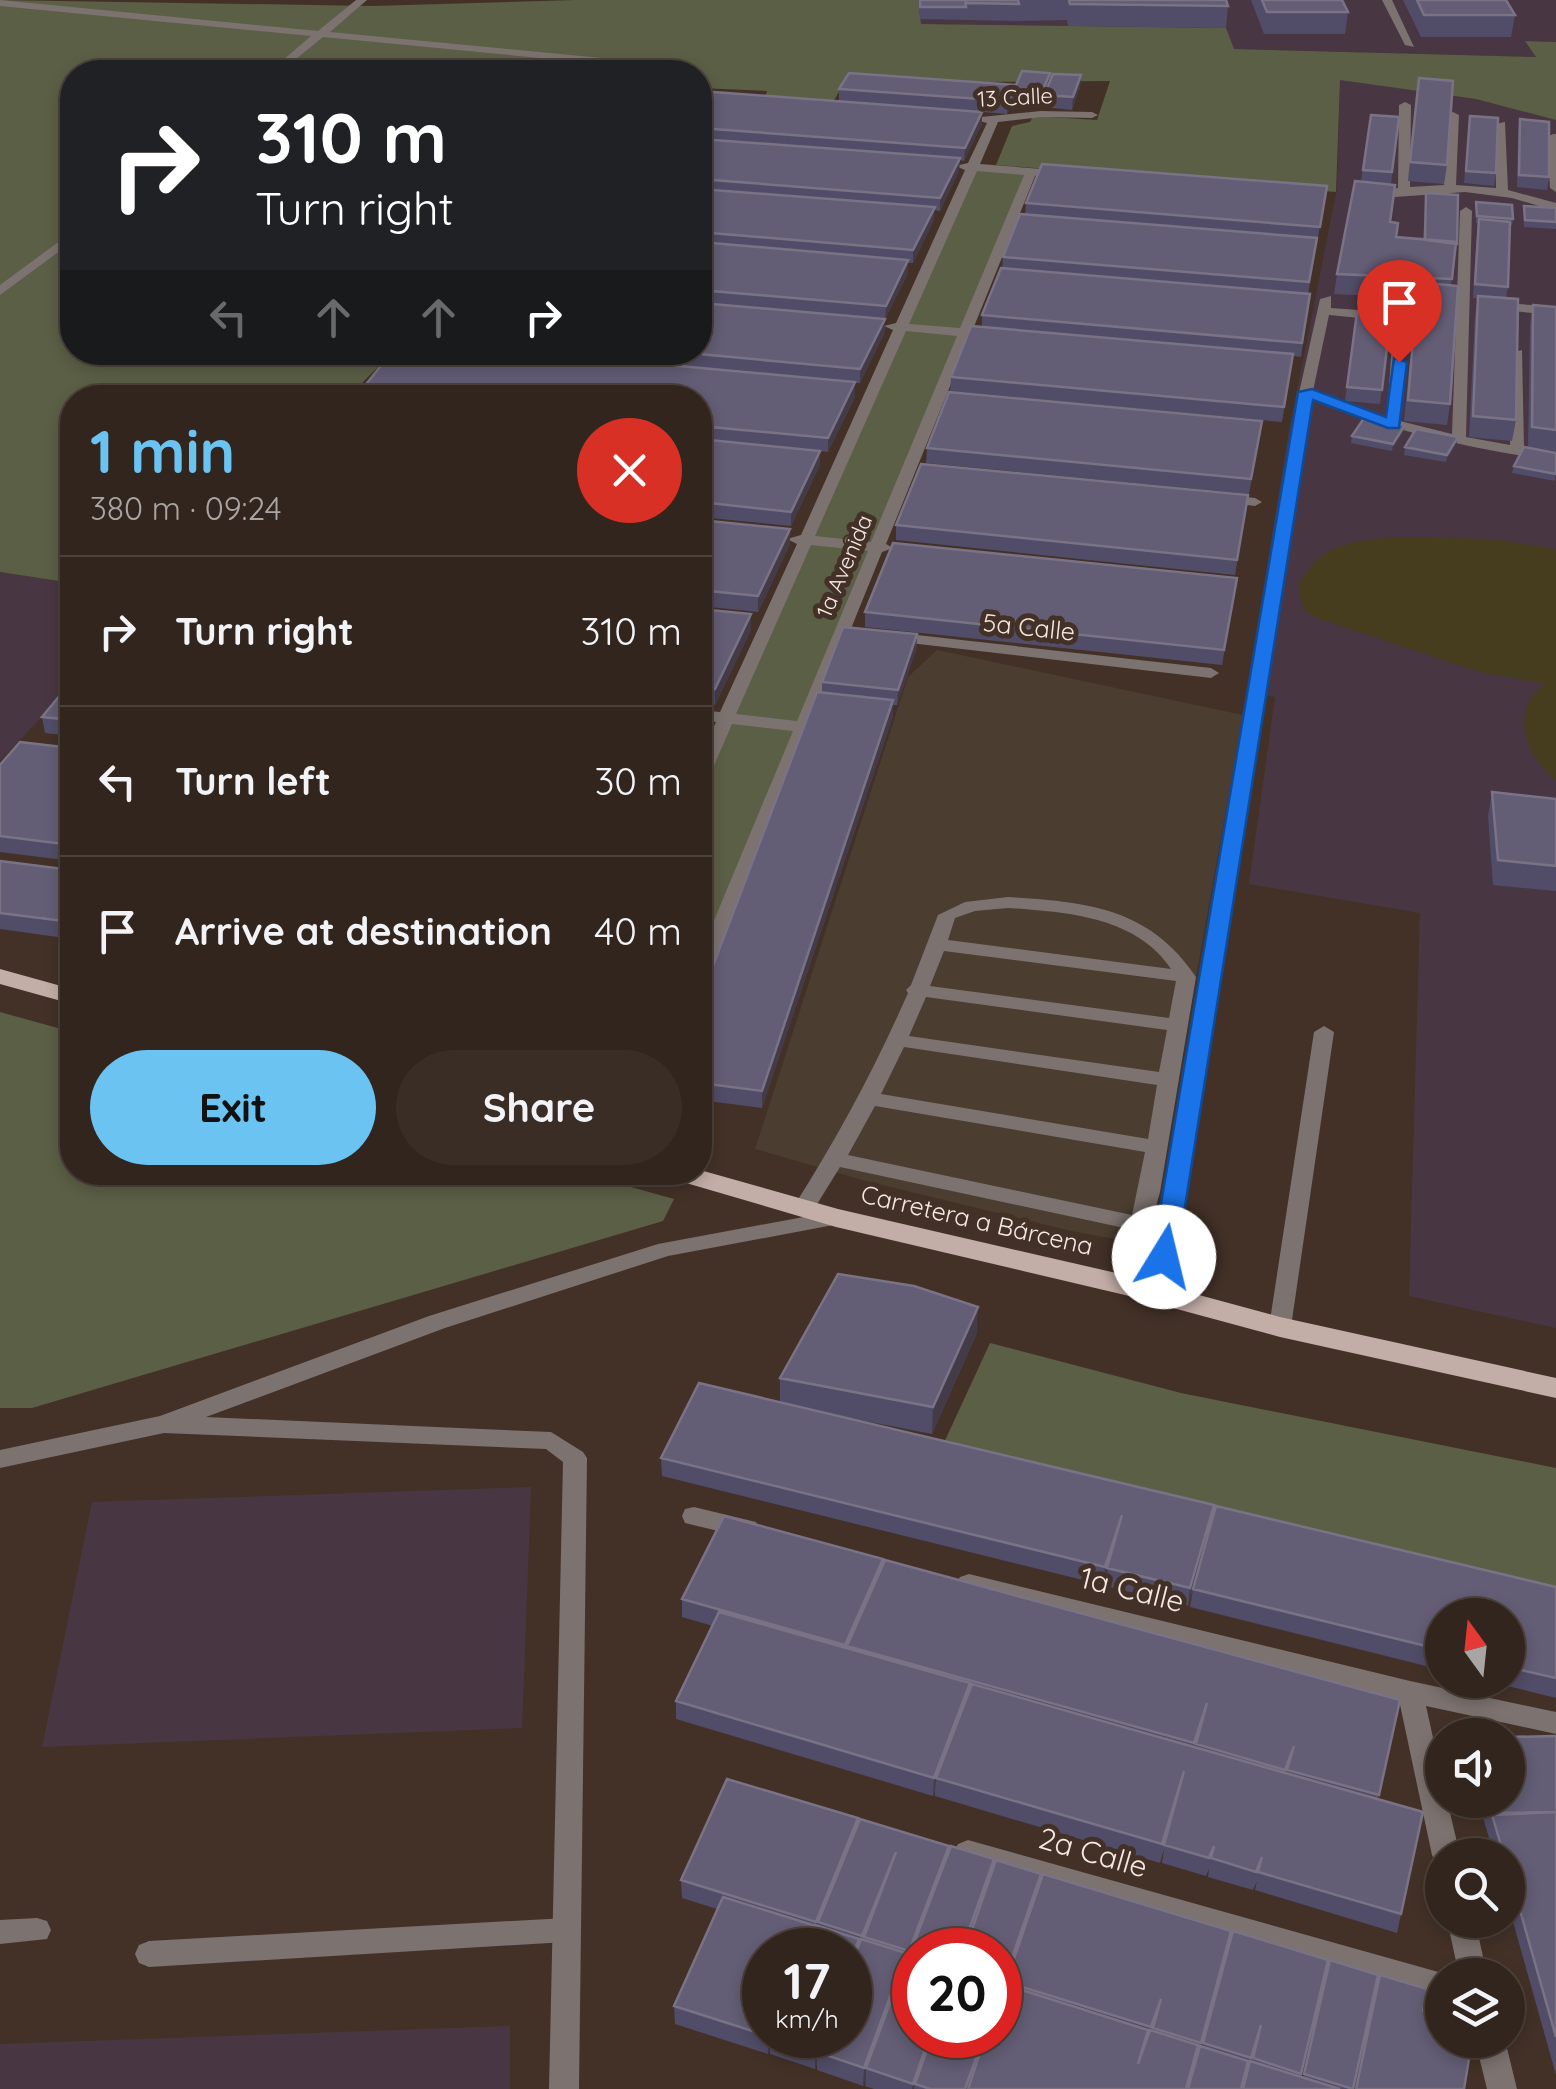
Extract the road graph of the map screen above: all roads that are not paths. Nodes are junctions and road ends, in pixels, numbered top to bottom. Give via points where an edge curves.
1 (362, 0) edge
2 (1387, 0) edge
3 (0, 3) edge
4 (322, 34) junction
5 (1410, 45) dead end
6 (289, 60) edge
7 (592, 60) edge
8 (1405, 106) dead end
9 (1092, 115) dead end
10 (1452, 115) edge
11 (973, 120) edge
12 (993, 121) junction
13 (1501, 124) edge
14 (1553, 137) edge
15 (952, 166) edge
16 (972, 167) junction
17 (1031, 172) junction
18 (1049, 174) edge
19 (1556, 188) edge
20 (1404, 190) junction
21 (1450, 190) junction
22 (1502, 194) junction
23 (1370, 197) edge
24 (1556, 207) edge
25 (1466, 211) dead end
26 (931, 214) edge
27 (950, 215) junction
28 (1010, 220) junction
29 (1030, 222) edge
30 (60, 245) edge
31 (908, 267) edge
32 (927, 269) junction
33 (988, 276) junction
34 (1008, 278) edge
35 (0, 291) edge
36 (1463, 304) junction
37 (1516, 308) junction
38 (1556, 311) edge
39 (882, 325) edge
40 (1517, 326) edge
41 (900, 327) junction
42 (964, 333) junction
43 (982, 334) edge
44 (1517, 344) edge
45 (853, 389) edge
46 (872, 391) junction
47 (1306, 392) junction
48 (935, 398) junction
49 (955, 399) edge
50 (1393, 425) junction
51 (1459, 441) junction
52 (1518, 452) junction
53 (1556, 457) edge
54 (823, 458) edge
55 (840, 459) junction
56 (910, 469) junction
57 (929, 470) edge
58 (1198, 496) edge
59 (1255, 502) dead end
60 (771, 536) edge
61 (806, 540) junction
62 (877, 547) junction
63 (896, 549) edge
64 (841, 631) junction
65 (860, 633) edge
66 (880, 636) edge
67 (1211, 673) dead end
68 (712, 717) edge
69 (727, 718) junction
70 (800, 727) junction
71 (712, 751) edge
72 (937, 944) junction
73 (712, 947) edge
74 (0, 976) edge
75 (1186, 976) junction
76 (916, 990) junction
77 (60, 994) edge
78 (1178, 1025) junction
79 (1324, 1032) dead end
80 (897, 1040) junction
81 (1169, 1080) junction
82 (866, 1098) junction
83 (1157, 1147) junction
84 (836, 1160) junction
85 (712, 1182) edge
86 (803, 1209) junction
87 (836, 1218) junction
88 (1141, 1224) junction
89 (1125, 1285) junction
90 (1158, 1296) junction
91 (1280, 1327) junction
92 (1556, 1388) edge
93 (164, 1424) junction
94 (0, 1459) edge
95 (694, 1516) dead end
96 (772, 1535) edge
97 (946, 1578) edge
98 (1410, 1692) junction
99 (1556, 1723) edge
100 (1442, 1838) edge
101 (933, 1842) edge
102 (37, 1930) dead end
103 (566, 1930) junction
104 (0, 1932) edge
105 (149, 1954) dead end
106 (1425, 1981) edge
107 (1494, 2058) edge
108 (564, 2089) edge
109 (1502, 2089) edge

1 - 4 street
2 - 5 street
3 - 4 street
4 - 6 street
4 - 7 street
8 - 20 street
9 - 12 street, 13 Calle
10 - 21 street
11 - 12 street, 13 Calle
12 - 16 street, 1a Avenida
13 - 22 street
14 - 19 street
15 - 16 street
16 - 17 street
16 - 27 street, 1a Avenida
17 - 18 street
17 - 28 street, 1a Avenida
20 - 21 street
20 - 23 street
21 - 22 street
22 - 24 street
25 - 36 street
26 - 27 street
27 - 32 street, 1a Avenida
28 - 29 street
28 - 33 street, 1a Avenida
30 - 35 street
31 - 32 street
32 - 41 street, 1a Avenida
33 - 34 street
33 - 42 street, 1a Avenida
36 - 37 street
36 - 51 street
37 - 38 street
37 - 40 street
39 - 41 street
41 - 42 street
41 - 46 street, 1a Avenida
42 - 43 street
42 - 48 street, 1a Avenida
44 - 52 street
45 - 46 street
46 - 55 street, 1a Avenida
47 - 50 street
47 - 50 street via 1326,305 1400,325
47 - 90 street
48 - 49 street
48 - 56 street, 1a Avenida
50 - 51 street
51 - 52 street
52 - 53 street
54 - 55 street
55 - 61 street, 1a Avenida
56 - 57 street
56 - 62 street, 1a Avenida
58 - 59 street
60 - 61 street
61 - 62 street
61 - 69 street, 1a Avenida via 759,622
62 - 63 street
62 - 64 street, 1a Avenida
64 - 65 street
64 - 70 street, 1a Avenida
66 - 67 street, 5a Calle
68 - 69 street
69 - 70 street
69 - 71 street, 1a Avenida
70 - 73 street, 1a Avenida
72 - 75 street
72 - 75 street via 947,915 966,905 996,900 1101,912 1141,929 1175,956
72 - 76 street
74 - 77 main road
75 - 78 street
76 - 78 street
76 - 80 street
78 - 81 street
79 - 91 street
80 - 81 street
80 - 82 street
81 - 83 street
82 - 83 street
82 - 84 street
83 - 88 street
84 - 86 street
84 - 88 street
85 - 86 main road, Carretera a Bárcena
86 - 87 main road, Carretera a Bárcena
87 - 89 main road, Carretera a Bárcena
87 - 93 street via 666,1249 437,1322
88 - 89 street
89 - 90 main road, Carretera a Bárcena
90 - 91 main road, Carretera a Bárcena
91 - 92 main road, Carretera a Bárcena
93 - 94 street
93 - 103 street via 551,1440 575,1458
95 - 96 street
97 - 98 street, 1a Calle
98 - 99 street, 1a Calle
98 - 100 street
101 - 106 street, 2a Calle
102 - 104 street
103 - 105 street
103 - 108 street
107 - 109 street

